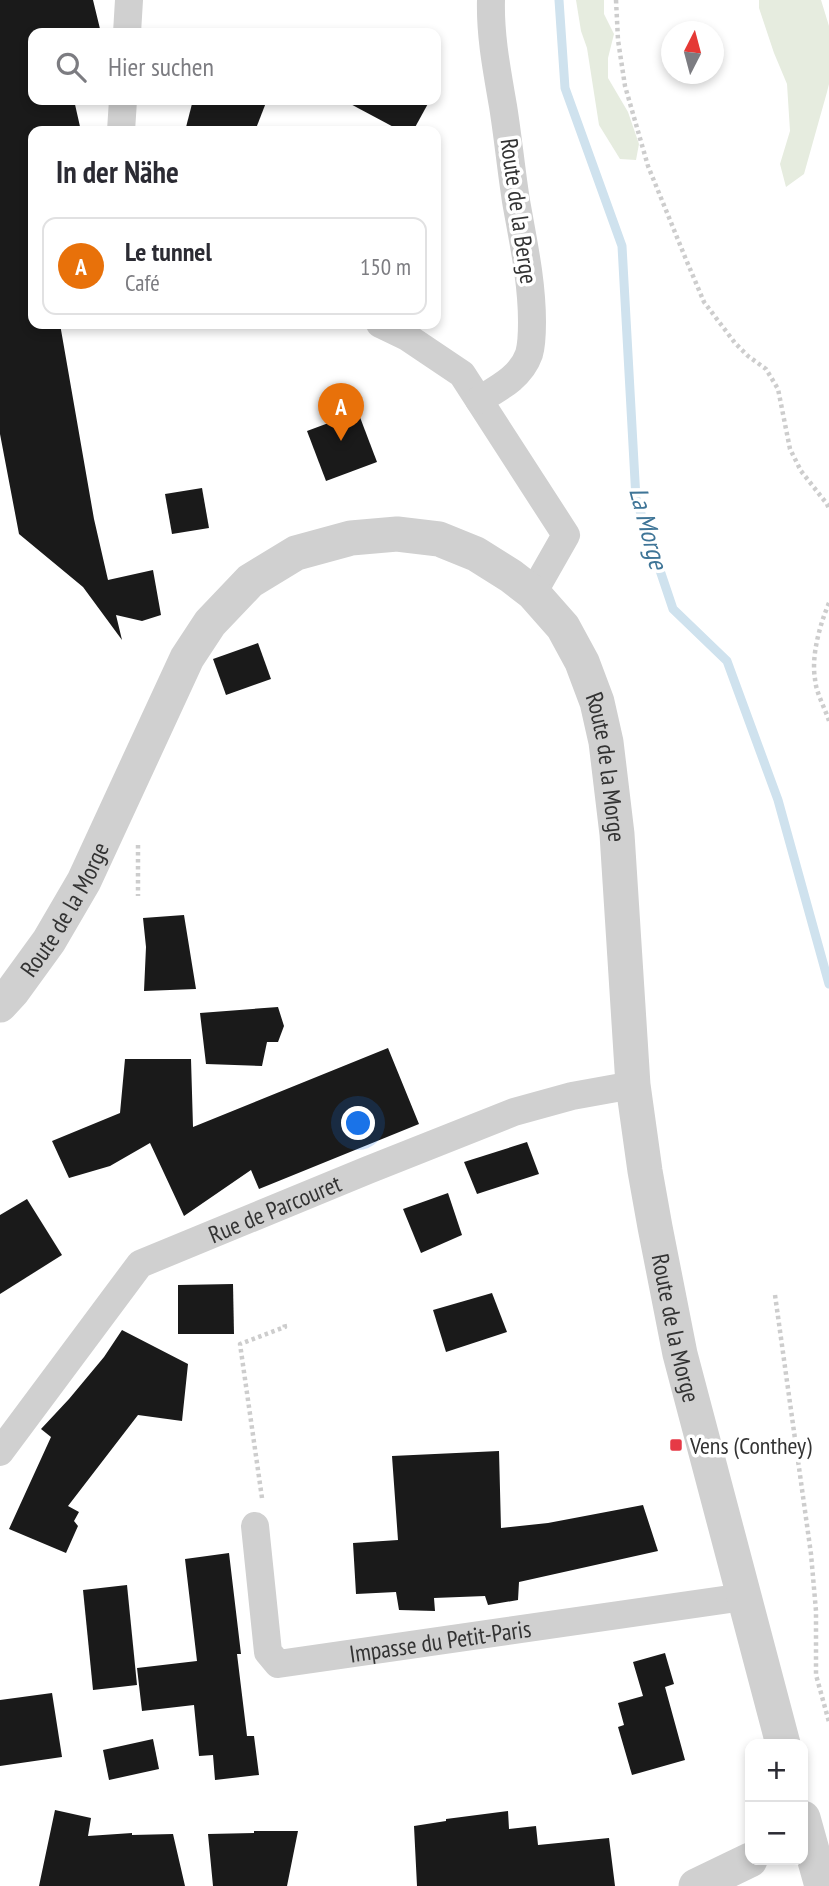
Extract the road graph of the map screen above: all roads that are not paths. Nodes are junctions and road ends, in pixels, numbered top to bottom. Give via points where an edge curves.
1 (129, 0) edge
2 (491, 0) edge
3 (127, 28) edge
4 (123, 105) edge
5 (121, 126) edge
6 (390, 329) edge
7 (479, 400) junction
8 (533, 593) junction
9 (0, 1005) edge
10 (633, 1085) junction
11 (0, 1452) edge
12 (255, 1526) road end
13 (744, 1597) junction
14 (782, 1739) edge
15 (810, 1823) edge
16 (745, 1862) edge
17 (696, 1886) edge
18 (822, 1886) edge

1 - 3 street
2 - 7 street, Route de la Berge via 530,288 532,336 520,370
4 - 5 street
6 - 7 street via 463,374
7 - 8 street via 566,534
8 - 9 street, Route de la Morge via 476,554 439,539 397,534 351,538 296,553 250,581 210,623 187,658 84,881 49,941
8 - 10 street, Route de la Morge via 563,627 582,662 606,742 617,834
10 - 11 street, Rue de Parcouret via 514,1112 139,1264
10 - 13 street, Route de la Morge via 680,1354
12 - 13 street, Impasse du Petit-Paris via 268,1651 278,1664
13 - 14 street, Route de la Morge
15 - 18 street
16 - 17 street

